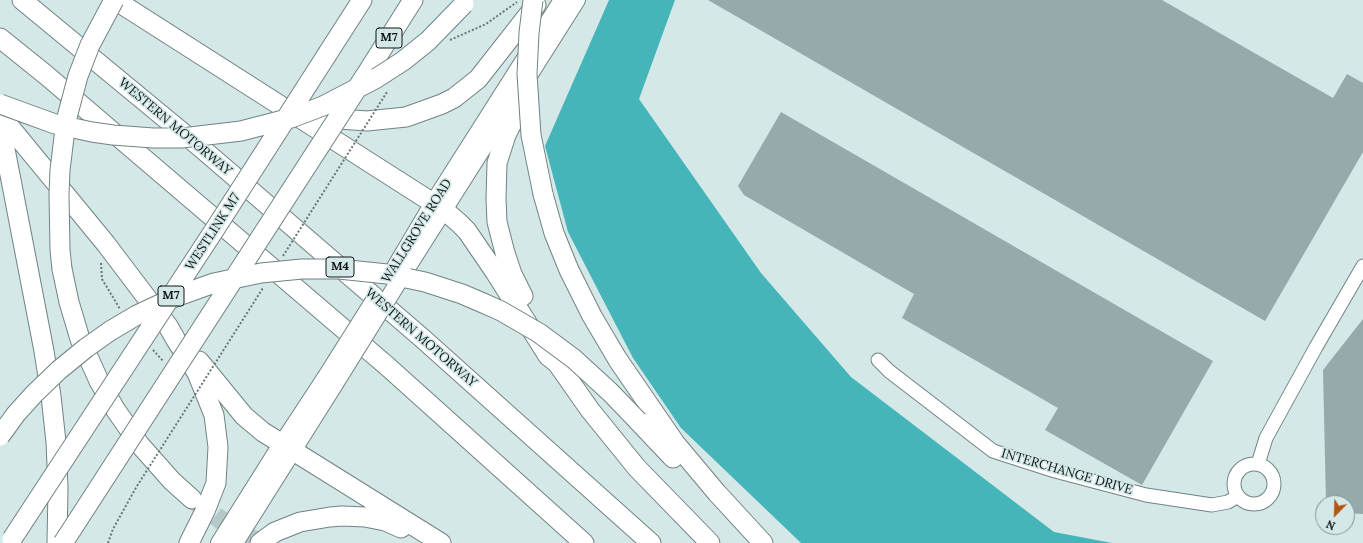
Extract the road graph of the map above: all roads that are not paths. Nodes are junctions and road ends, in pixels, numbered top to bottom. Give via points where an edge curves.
1 (22, 0) edge
2 (115, 0) edge
3 (362, 0) edge
4 (413, 0) edge
5 (533, 0) edge
6 (541, 0) edge
7 (562, 0) edge
8 (577, 0) edge
9 (466, 2) edge
10 (0, 38) edge
11 (514, 99) junction
12 (0, 104) edge
13 (278, 105) junction
14 (0, 115) edge
15 (0, 123) edge
16 (438, 207) junction
17 (1363, 266) edge
18 (168, 326) junction
19 (878, 360) dead end
20 (557, 363) junction
21 (0, 436) edge
22 (287, 447) junction
23 (1258, 464) junction
24 (1238, 496) junction
25 (192, 499) tunnel mouth
26 (416, 528) junction
27 (10, 541) edge
28 (57, 543) edge
29 (63, 543) edge
30 (189, 543) edge
31 (219, 543) edge
32 (235, 543) edge
33 (260, 543) edge
34 (441, 543) edge
35 (584, 543) edge
36 (651, 543) edge
37 (710, 543) edge
38 (752, 543) edge
39 (763, 543) edge

1 - 36 highway, WESTERN MOTORWAY / M4 via 200,147 422,338
2 - 13 highway
2 - 25 highway, bridge via 90,45 78,76 66,121 59,194 62,269 80,339 114,409 140,446
3 - 27 highway, WESTLINK M7 / M7, bridge
4 - 29 highway, M7, bridge
5 - 39 highway, bridge via 527,74 531,135 543,194 554,233 569,270 618,360 675,444
6 - 13 highway via 478,79 454,98 430,109 406,117 367,121 340,119 298,106
7 - 16 main road, WALLGROVE ROAD
8 - 11 main road, WALLGROVE ROAD
9 - 12 highway, bridge via 428,41 375,79 323,106 291,118 241,131 182,138 113,135 55,124
10 - 35 highway via 386,366
11 - 16 main road, WALLGROVE ROAD
11 - 20 highway via 516,115 506,135 498,163 497,222 512,274 536,322 556,354
13 - 16 highway
14 - 18 highway via 106,244
15 - 28 highway via 52,396 58,488
16 - 20 highway via 467,231 548,356
16 - 22 main road, WALLGROVE ROAD, bridge
17 - 23 street via 1266,438
18 - 22 highway via 180,336 244,416
18 - 30 highway via 197,373 214,415 218,447 216,483
19 - 24 street, INTERCHANGE DRIVE via 994,451 1055,471 1146,495 1212,505 1228,502
20 - 37 highway via 624,454
21 - 38 highway, bridge via 34,394 86,348 137,315 175,297 214,283 302,268 387,274 425,282 483,303 527,326 568,355 638,421
22 - 26 highway
22 - 31 main road, WALLGROVE ROAD
22 - 32 main road, WALLGROVE ROAD
23 - 24 street via 1242,467 1235,476 1234,486
23 - 24 street via 1268,469 1273,478 1271,495 1263,502 1252,504
26 - 33 highway via 402,529 385,521 365,517 336,516 300,522 275,532
26 - 34 highway

